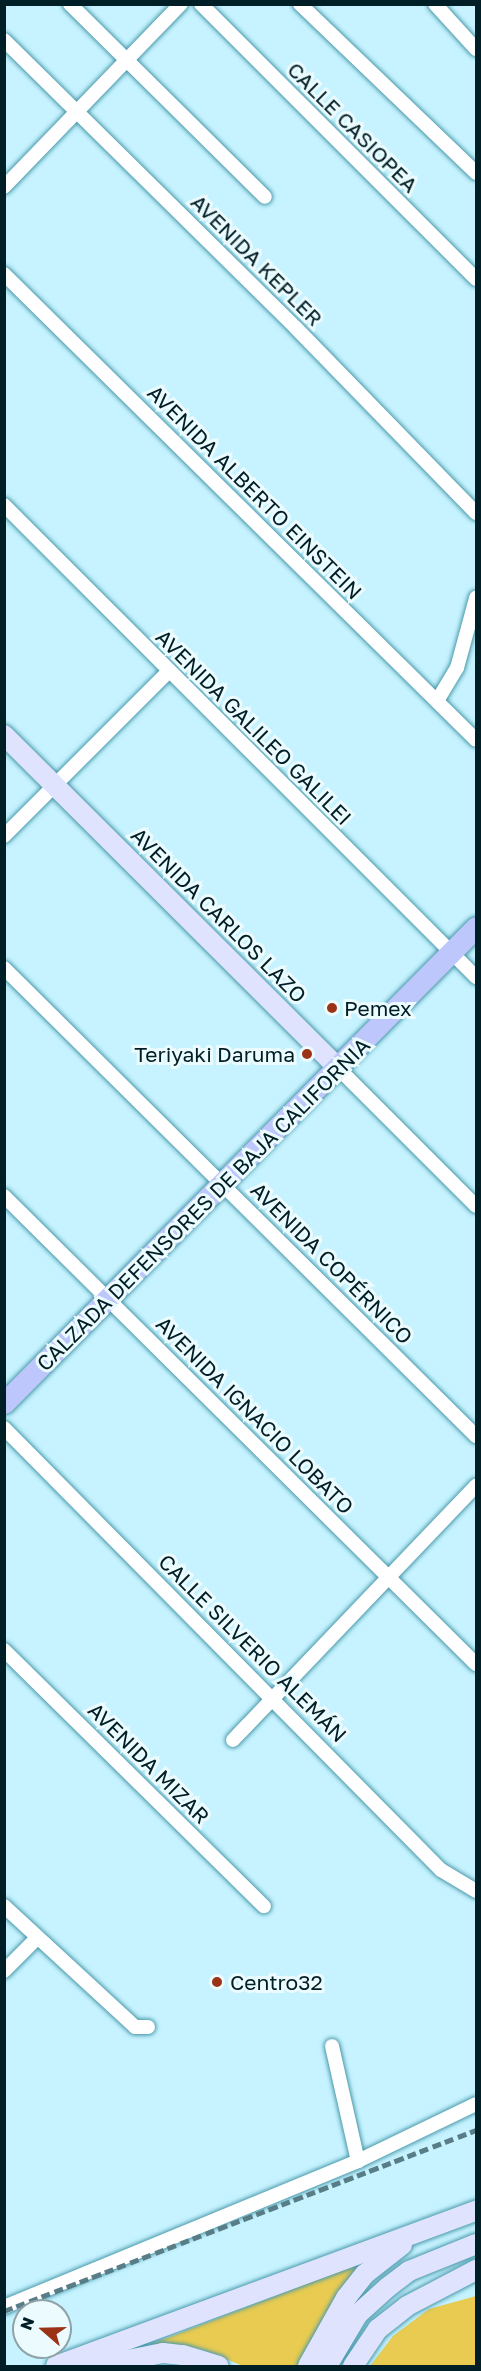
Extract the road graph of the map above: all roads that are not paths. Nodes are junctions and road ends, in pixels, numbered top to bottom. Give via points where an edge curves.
1 (70, 4) edge
2 (181, 4) edge
3 (201, 4) edge
4 (300, 4) edge
5 (435, 4) edge
6 (4, 40) edge
7 (477, 49) edge
8 (128, 61) junction
9 (78, 112) junction
10 (477, 173) edge
11 (6, 181) edge
12 (265, 197) dead end
13 (4, 274) edge
14 (477, 279) edge
15 (4, 505) edge
16 (477, 513) edge
17 (477, 598) edge
18 (168, 672) junction
19 (437, 701) junction
20 (4, 735) edge
21 (477, 740) edge
22 (55, 785) junction
23 (4, 836) edge
24 (477, 927) edge
25 (452, 953) junction
26 (4, 968) edge
27 (477, 977) edge
28 (338, 1068) junction
29 (222, 1183) junction
30 (4, 1196) edge
31 (477, 1206) edge
32 (108, 1298) junction
33 (4, 1403) edge
34 (4, 1428) edge
35 (477, 1436) edge
36 (477, 1486) edge
37 (386, 1577) junction
38 (4, 1650) edge
39 (477, 1664) edge
40 (275, 1698) junction
41 (233, 1740) dead end
42 (477, 1891) edge
43 (4, 1906) edge
44 (264, 1906) dead end
45 (37, 1938) junction
46 (4, 1971) edge
47 (148, 2027) dead end
48 (332, 2046) dead end
49 (477, 2104) edge
50 (358, 2161) junction
51 (477, 2211) edge
52 (416, 2234) junction
53 (477, 2244) edge
54 (477, 2270) edge
55 (477, 2280) edge
56 (449, 2283) junction
57 (4, 2307) edge
58 (56, 2367) edge
59 (98, 2367) edge
60 (218, 2367) edge
61 (308, 2367) edge
62 (327, 2367) edge
63 (353, 2367) edge

1 - 8 street
2 - 8 street
3 - 14 street, CALLE CASIOPEA
4 - 10 street
5 - 7 street
6 - 9 street, AVENIDA KEPLER
8 - 9 street
8 - 12 street
9 - 11 street
9 - 16 street, AVENIDA KEPLER
13 - 19 street, AVENIDA ALBERTO EINSTEIN
15 - 18 street, AVENIDA GALILEO GALILEI
17 - 19 street via 457,668
18 - 22 street
18 - 25 street, AVENIDA GALILEO GALILEI
19 - 21 street, AVENIDA ALBERTO EINSTEIN
20 - 22 main road, AVENIDA CARLOS LAZO
22 - 23 street
22 - 28 main road, AVENIDA CARLOS LAZO
24 - 25 main road, CALZADA DEFENSORES DE BAJA CALIFORNIA
25 - 27 street, AVENIDA GALILEO GALILEI
25 - 28 main road, CALZADA DEFENSORES DE BAJA CALIFORNIA
26 - 29 street, AVENIDA COPÉRNICO
28 - 29 main road, CALZADA DEFENSORES DE BAJA CALIFORNIA
28 - 31 street, AVENIDA CARLOS LAZO
29 - 32 main road, CALZADA DEFENSORES DE BAJA CALIFORNIA
29 - 35 street, AVENIDA COPÉRNICO
30 - 32 street, AVENIDA IGNACIO LOBATO
32 - 33 main road, CALZADA DEFENSORES DE BAJA CALIFORNIA
32 - 37 street, AVENIDA IGNACIO LOBATO
34 - 40 street, CALLE SILVERIO ALEMÁN
36 - 37 street
37 - 39 street, AVENIDA IGNACIO LOBATO
37 - 40 street
38 - 44 street, AVENIDA MIZAR
40 - 41 street
40 - 42 street, CALLE SILVERIO ALEMÁN via 441,1870
43 - 45 street
45 - 46 street
45 - 47 street via 135,2027
48 - 50 street
49 - 50 street
50 - 57 street
51 - 52 main road
52 - 58 main road
52 - 61 main road via 365,2274 346,2298
53 - 62 main road via 409,2271 388,2287 358,2314
54 - 56 main road
55 - 56 main road
56 - 63 main road via 406,2306 378,2329
59 - 60 main road via 163,2354 183,2355

